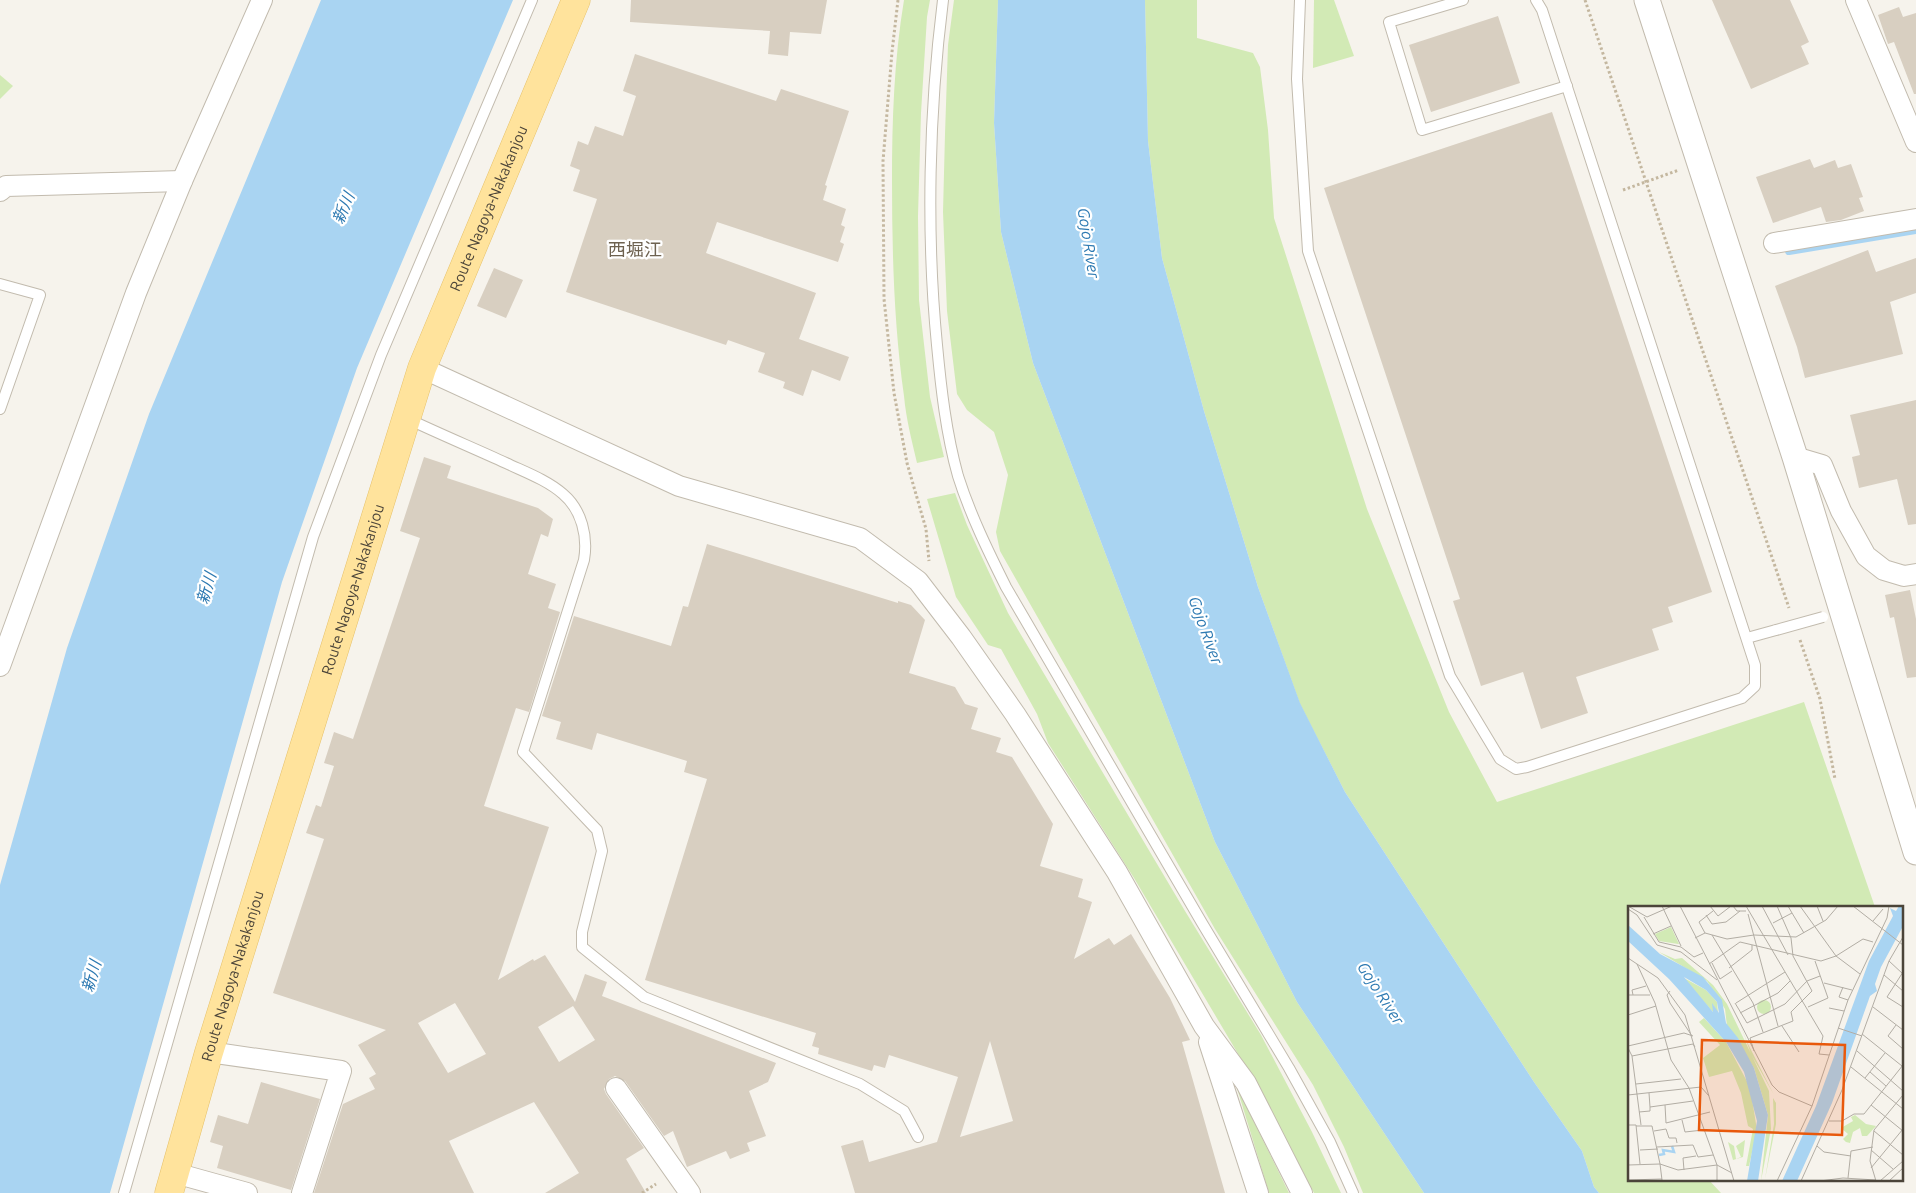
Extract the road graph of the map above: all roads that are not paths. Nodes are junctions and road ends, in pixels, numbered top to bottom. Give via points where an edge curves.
1 (262, 0) edge
2 (532, 0) edge
3 (576, 0) edge
4 (943, 0) edge
5 (1300, 0) edge
6 (1463, 0) edge
7 (1536, 0) edge
8 (1646, 0) edge
9 (1858, 0) edge
10 (1567, 86) junction
11 (1916, 142) edge
12 (182, 181) junction
13 (0, 191) edge
14 (1916, 219) edge
15 (1774, 243) dead end
16 (0, 284) edge
17 (422, 368) junction
18 (0, 409) edge
19 (407, 418) junction
20 (1795, 457) junction
21 (1916, 574) edge
22 (1833, 614) junction
23 (1747, 638) junction
24 (0, 666) edge
25 (1916, 852) edge
26 (1204, 1026) junction
27 (209, 1052) junction
28 (616, 1088) dead end
29 (918, 1137) dead end
30 (172, 1183) edge
31 (124, 1193) edge
32 (247, 1193) edge
33 (302, 1193) edge
34 (690, 1193) edge
35 (1258, 1193) edge
36 (1302, 1193) edge
37 (1353, 1193) edge

1 - 12 street
2 - 31 lane via 381,355 313,537
3 - 17 main road, Route Nagoya-Nakakanjou
4 - 37 lane via 930,214 933,307 942,396 958,476 978,529 1006,587 1289,1068 1330,1142
5 - 23 lane via 1297,79 1308,251 1450,676 1500,759 1516,769 1527,768 1742,698 1755,686 1755,665
6 - 10 lane via 1389,22 1422,130
7 - 10 lane
8 - 20 street
9 - 11 street
10 - 23 lane
12 - 13 street via 6,186
12 - 24 street via 136,293
14 - 15 street
16 - 18 lane via 40,295
17 - 19 main road, Route Nagoya-Nakakanjou
17 - 26 street via 679,486 860,538 918,581 1014,714 1117,872
19 - 27 main road, Route Nagoya-Nakakanjou
19 - 29 lane via 543,480 564,494 583,524 584,560 523,752 597,830 602,851 582,932 582,947 644,997 860,1084 904,1111
20 - 21 street via 1822,465 1841,511 1866,556 1884,570 1904,576
20 - 22 street
22 - 23 lane, bridge
22 - 25 street
26 - 35 street
26 - 36 street via 1246,1083
27 - 30 main road, Route Nagoya-Nakakanjou
27 - 33 street via 341,1071
28 - 34 street
30 - 32 street

